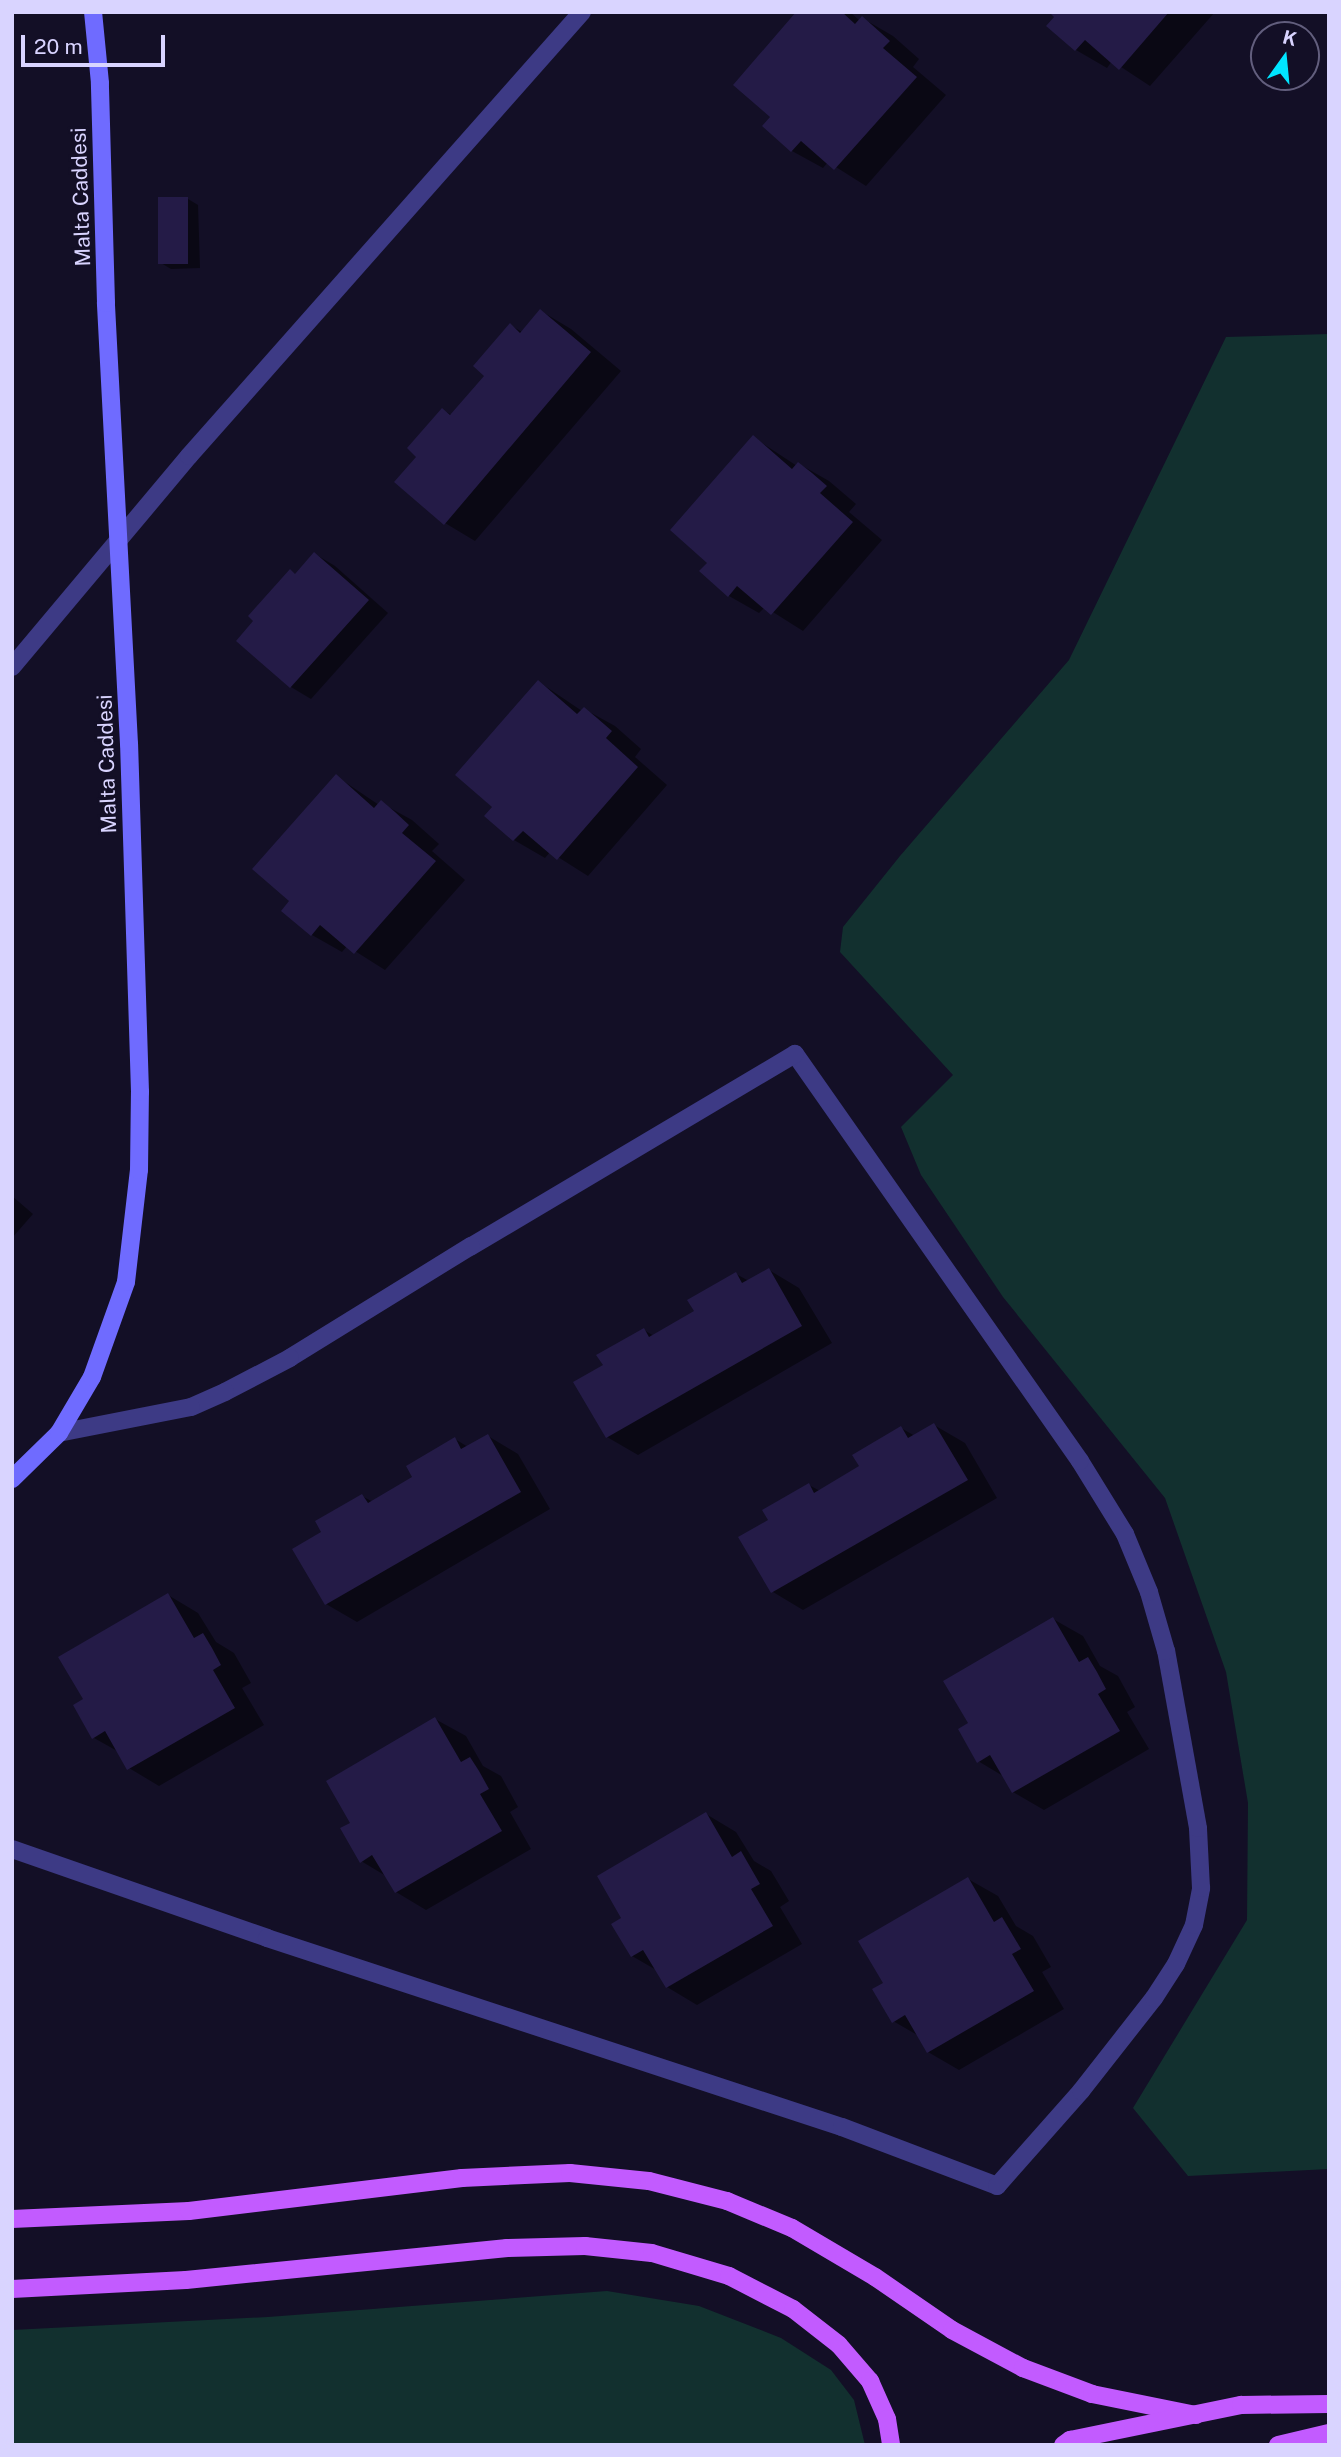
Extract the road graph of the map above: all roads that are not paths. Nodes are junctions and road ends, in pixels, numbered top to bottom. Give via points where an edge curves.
1 (93, 12) edge
2 (582, 12) edge
3 (118, 541) junction
4 (12, 667) edge
5 (59, 1433) junction
6 (12, 1479) edge
7 (12, 1849) edge
8 (12, 2219) edge
9 (12, 2289) edge
10 (1329, 2404) edge
11 (1196, 2415) junction
12 (1329, 2432) edge
13 (891, 2445) edge
14 (1063, 2445) edge
15 (1278, 2445) edge

1 - 3 main road, Malta Caddesi via 100,83
2 - 3 street
3 - 4 street
3 - 5 main road, Malta Caddesi via 130,744 139,1170 126,1282 92,1377
5 - 6 main road, Malta Caddesi
5 - 7 street via 191,1407 225,1392 290,1358 795,1054 1080,1461 1125,1534 1166,1651 1196,1814 1201,1888 1194,1925 1154,1998 1081,2091 997,2186 842,2127
8 - 11 main road via 189,2211 462,2178 570,2173 649,2181 727,2202 792,2228 952,2330 1023,2368 1092,2394
9 - 13 main road via 186,2280 507,2248 585,2246 652,2253 729,2276 793,2309 830,2337 870,2381 887,2419
10 - 11 main road via 1241,2405
11 - 14 main road
12 - 15 main road

